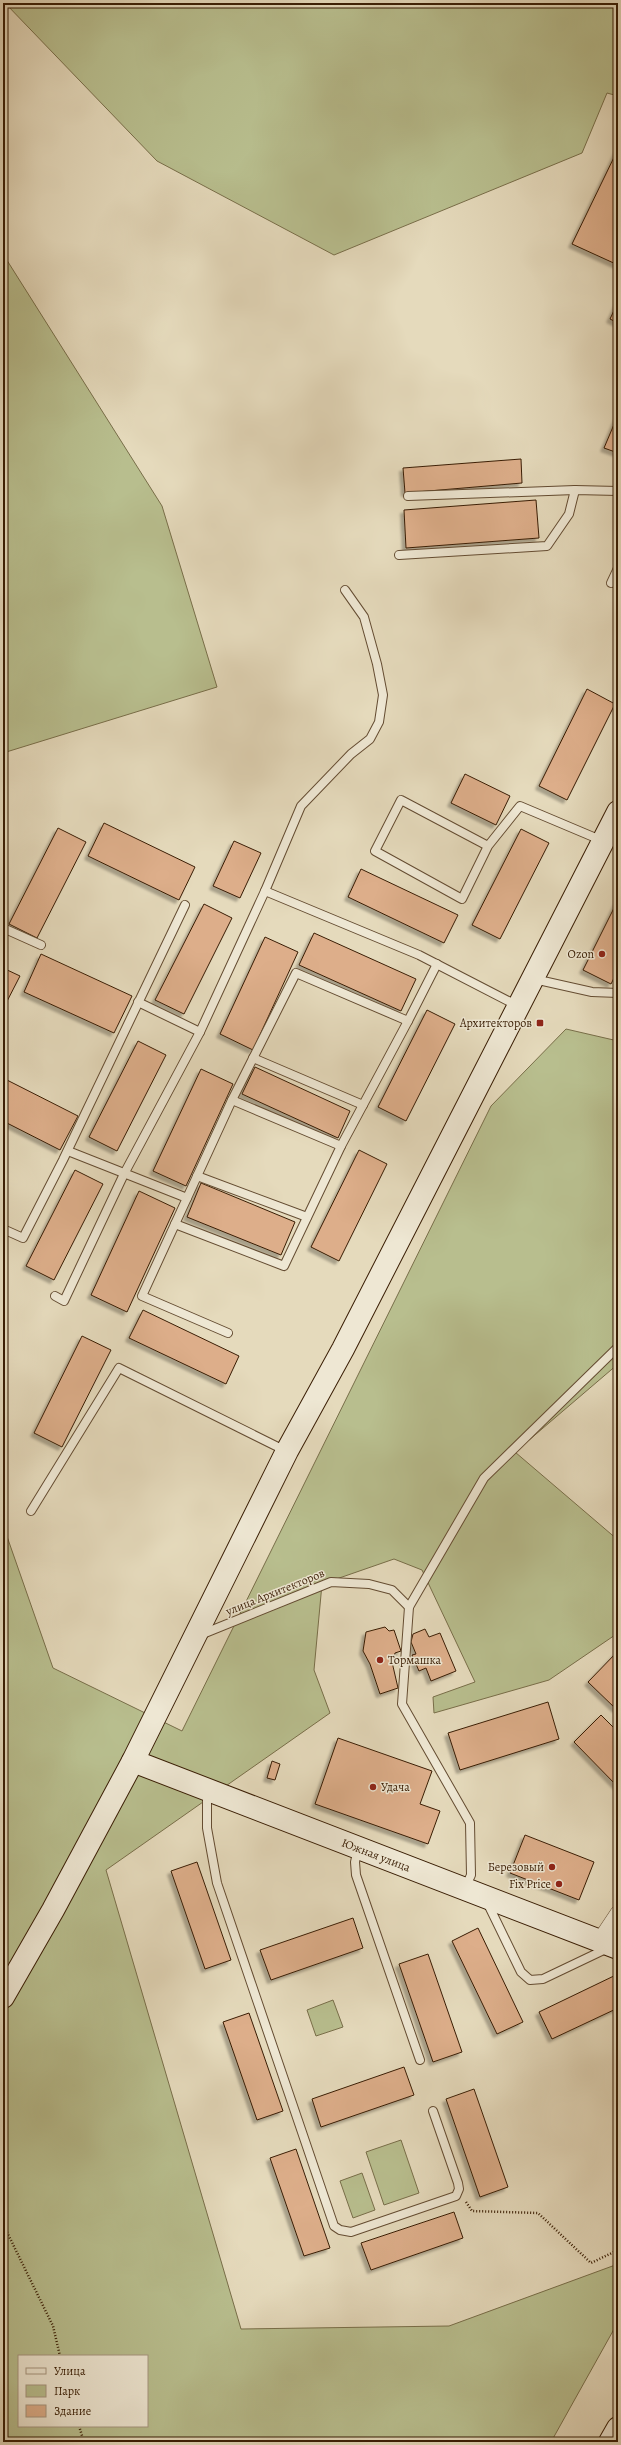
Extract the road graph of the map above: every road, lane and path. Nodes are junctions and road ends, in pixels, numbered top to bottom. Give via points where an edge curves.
1 (575, 490) junction
2 (618, 492) edge
3 (408, 496) dead end
4 (399, 555) dead end
5 (618, 568) edge
6 (610, 583) dead end
7 (345, 590) dead end
8 (618, 812) edge
9 (603, 841) junction
10 (488, 846) junction
11 (265, 891) junction
12 (185, 906) dead end
13 (3, 928) edge
14 (41, 945) dead end
15 (437, 964) junction
16 (534, 979) junction
17 (618, 993) edge
18 (138, 1002) junction
19 (518, 1006) junction
20 (408, 1021) junction
21 (200, 1032) junction
22 (254, 1058) junction
23 (232, 1100) junction
24 (363, 1105) junction
25 (341, 1146) junction
26 (68, 1151) junction
27 (124, 1174) junction
28 (197, 1176) junction
29 (187, 1198) junction
30 (307, 1217) junction
31 (175, 1224) junction
32 (3, 1229) edge
33 (55, 1296) dead end
34 (228, 1333) dead end
35 (618, 1347) edge
36 (287, 1451) junction
37 (31, 1511) dead end
38 (409, 1607) junction
39 (194, 1638) junction
40 (133, 1761) junction
41 (207, 1790) junction
42 (358, 1848) junction
43 (464, 1889) junction
44 (484, 1896) junction
45 (618, 1913) edge
46 (610, 1945) edge
47 (3, 1997) edge
48 (420, 2060) dead end
49 (433, 2111) dead end
50 (458, 2192) junction
51 (3, 2224) edge
52 (618, 2250) edge
53 (60, 2355) edge
54 (79, 2427) edge
55 (618, 2428) edge
56 (84, 2442) edge
57 (610, 2442) edge

1 - 2 lane
1 - 3 lane
1 - 4 lane via 569,514 548,546
5 - 6 lane
7 - 11 lane via 364,617 375,657 383,695 379,722 370,739 350,754 301,806
8 - 9 street
9 - 10 lane via 520,806
9 - 16 street
10 - 10 lane via 400,800 374,851 462,899
11 - 15 lane
11 - 21 lane
12 - 18 lane
13 - 14 lane
15 - 19 lane
15 - 20 lane
16 - 17 lane via 592,992
16 - 19 street
18 - 21 lane
18 - 26 lane
19 - 36 street via 343,1349
20 - 22 lane via 296,973
20 - 24 lane
21 - 27 lane
22 - 23 lane
22 - 24 lane
23 - 25 lane
23 - 28 lane
24 - 25 lane
25 - 30 lane
26 - 27 lane
26 - 32 lane via 23,1238
27 - 29 lane
27 - 33 lane via 64,1301
28 - 29 lane
28 - 30 lane
29 - 31 lane
30 - 31 lane via 284,1266
31 - 34 lane via 142,1296
35 - 38 lane via 484,1478
36 - 37 lane via 119,1368
36 - 39 street
38 - 39 lane, улица Архитекторов via 392,1590 369,1584 331,1582
38 - 43 lane via 402,1704 470,1823 471,1875
39 - 40 street
40 - 41 street, Южная улица
40 - 47 street
41 - 42 street, Южная улица
41 - 50 lane via 207,1828 217,1882 334,2226 345,2232 358,2230 450,2198
42 - 43 street, Южная улица
42 - 48 lane via 356,1875
43 - 44 street, Южная улица
44 - 46 street, Южная улица
44 - 46 lane via 521,1972 530,1980 543,1978
45 - 46 street
49 - 50 lane via 458,2183
50 - 52 path via 472,2211 538,2213 591,2263
51 - 53 path via 53,2326
54 - 56 path
55 - 57 street

